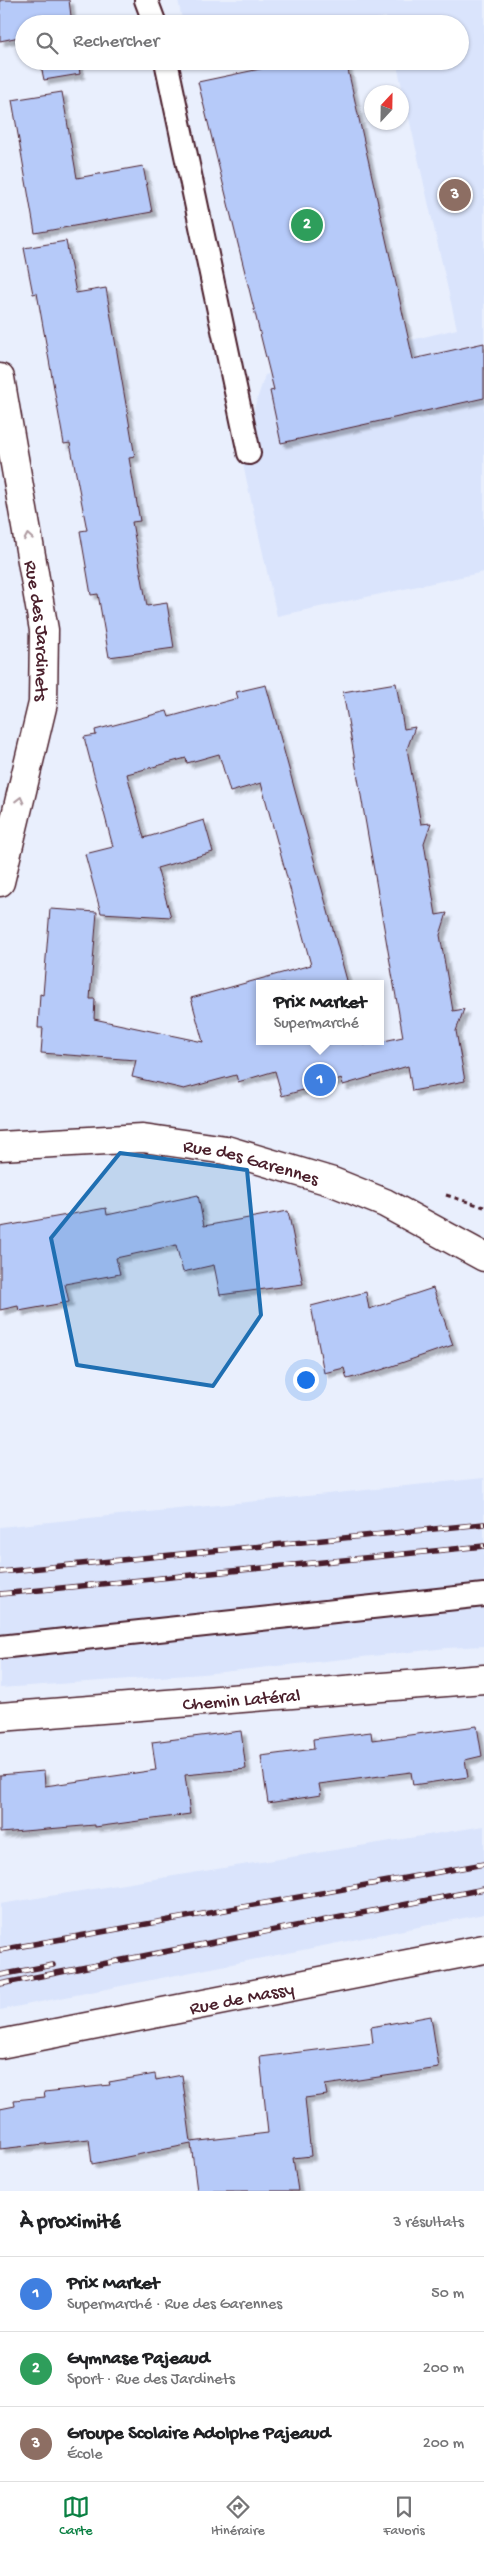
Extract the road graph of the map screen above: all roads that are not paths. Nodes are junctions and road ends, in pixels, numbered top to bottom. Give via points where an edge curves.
1 (146, 0) edge
2 (152, 15) edge
3 (168, 70) edge
4 (0, 378) edge
5 (249, 453) dead end
6 (0, 882) edge
7 (0, 1146) edge
8 (484, 1257) edge
9 (484, 1595) edge
10 (0, 1647) edge
11 (484, 1679) edge
12 (0, 1717) edge
13 (484, 1949) edge
14 (0, 2044) edge

1 - 2 lane
3 - 5 lane
6 -> 4 street, Rue des Jardinets via 43,704 44,630
7 - 8 street, Rue des Garennes via 143,1138 226,1150 359,1192
9 - 10 lane
11 - 12 street, Chemin Latéral
13 - 14 street, Rue de Massy

